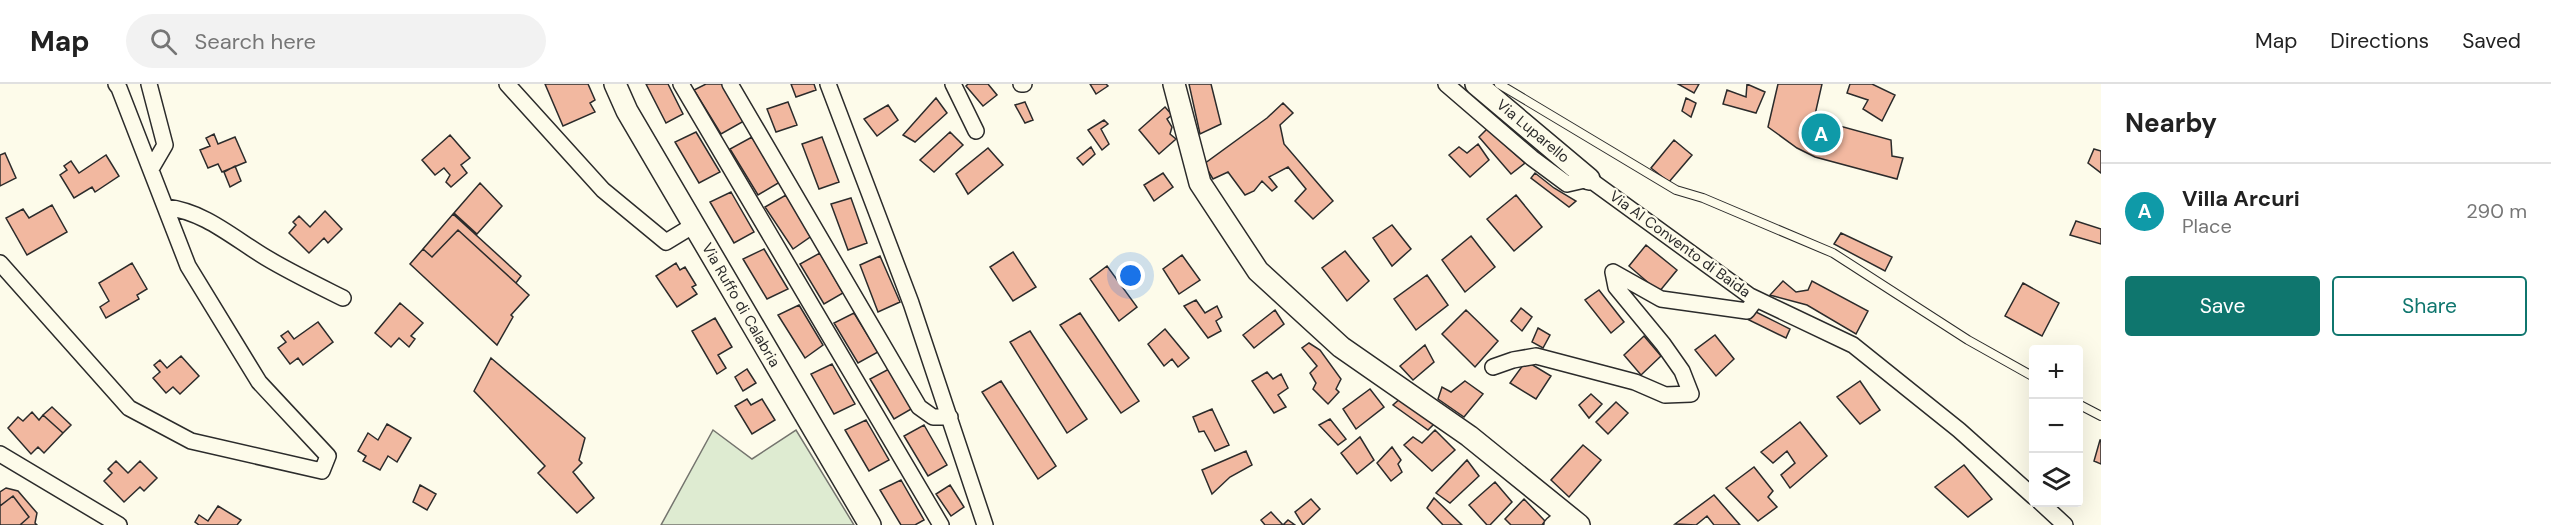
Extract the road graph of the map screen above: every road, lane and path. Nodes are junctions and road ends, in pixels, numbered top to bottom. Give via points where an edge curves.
1 (116, 84) edge
2 (149, 84) edge
3 (507, 84) edge
4 (615, 84) edge
5 (681, 84) edge
6 (730, 84) edge
7 (828, 84) edge
8 (953, 84) edge
9 (1174, 84) edge
10 (1446, 84) edge
11 (1476, 84) edge
12 (1499, 84) edge
13 (976, 130) dead end
14 (151, 169) junction
15 (1589, 179) junction
16 (166, 207) junction
17 (694, 225) junction
18 (0, 263) edge
19 (343, 298) dead end
20 (1756, 299) junction
21 (1493, 367) dead end
22 (2029, 374) edge
23 (2083, 406) edge
24 (2101, 416) edge
25 (950, 417) junction
26 (0, 454) edge
27 (2029, 492) edge
28 (2045, 507) edge
29 (1566, 521) edge
30 (119, 525) edge
31 (870, 525) edge
32 (941, 525) edge
33 (985, 525) edge
34 (2065, 525) edge

1 - 14 street
2 - 14 street via 165,145
3 - 17 street via 603,190 666,242
4 - 17 street, Via Ruffo di Calabria
5 - 32 street
6 - 25 street via 919,407 933,417
7 - 25 street
8 - 13 street
9 - 29 street via 1200,183 1258,271 1341,347 1468,436
10 - 15 street via 1567,184
11 - 15 street, Via Luparello
12 - 22 lane via 1676,190 1833,253
14 - 16 street
15 - 20 street, Via Al Convento di Baida
16 - 18 street via 188,266 259,382 328,456 322,471 191,441 129,408
16 - 19 street via 201,215 264,256
17 - 31 street, Via Ruffo di Calabria
20 - 21 street via 1747,311 1661,299 1613,272 1616,287 1664,344 1682,371 1691,394 1665,395 1635,382 1536,356
20 - 27 street, Via Al Convento di Baida via 1853,345
23 - 24 lane
25 - 33 street
26 - 30 street
28 - 34 street

